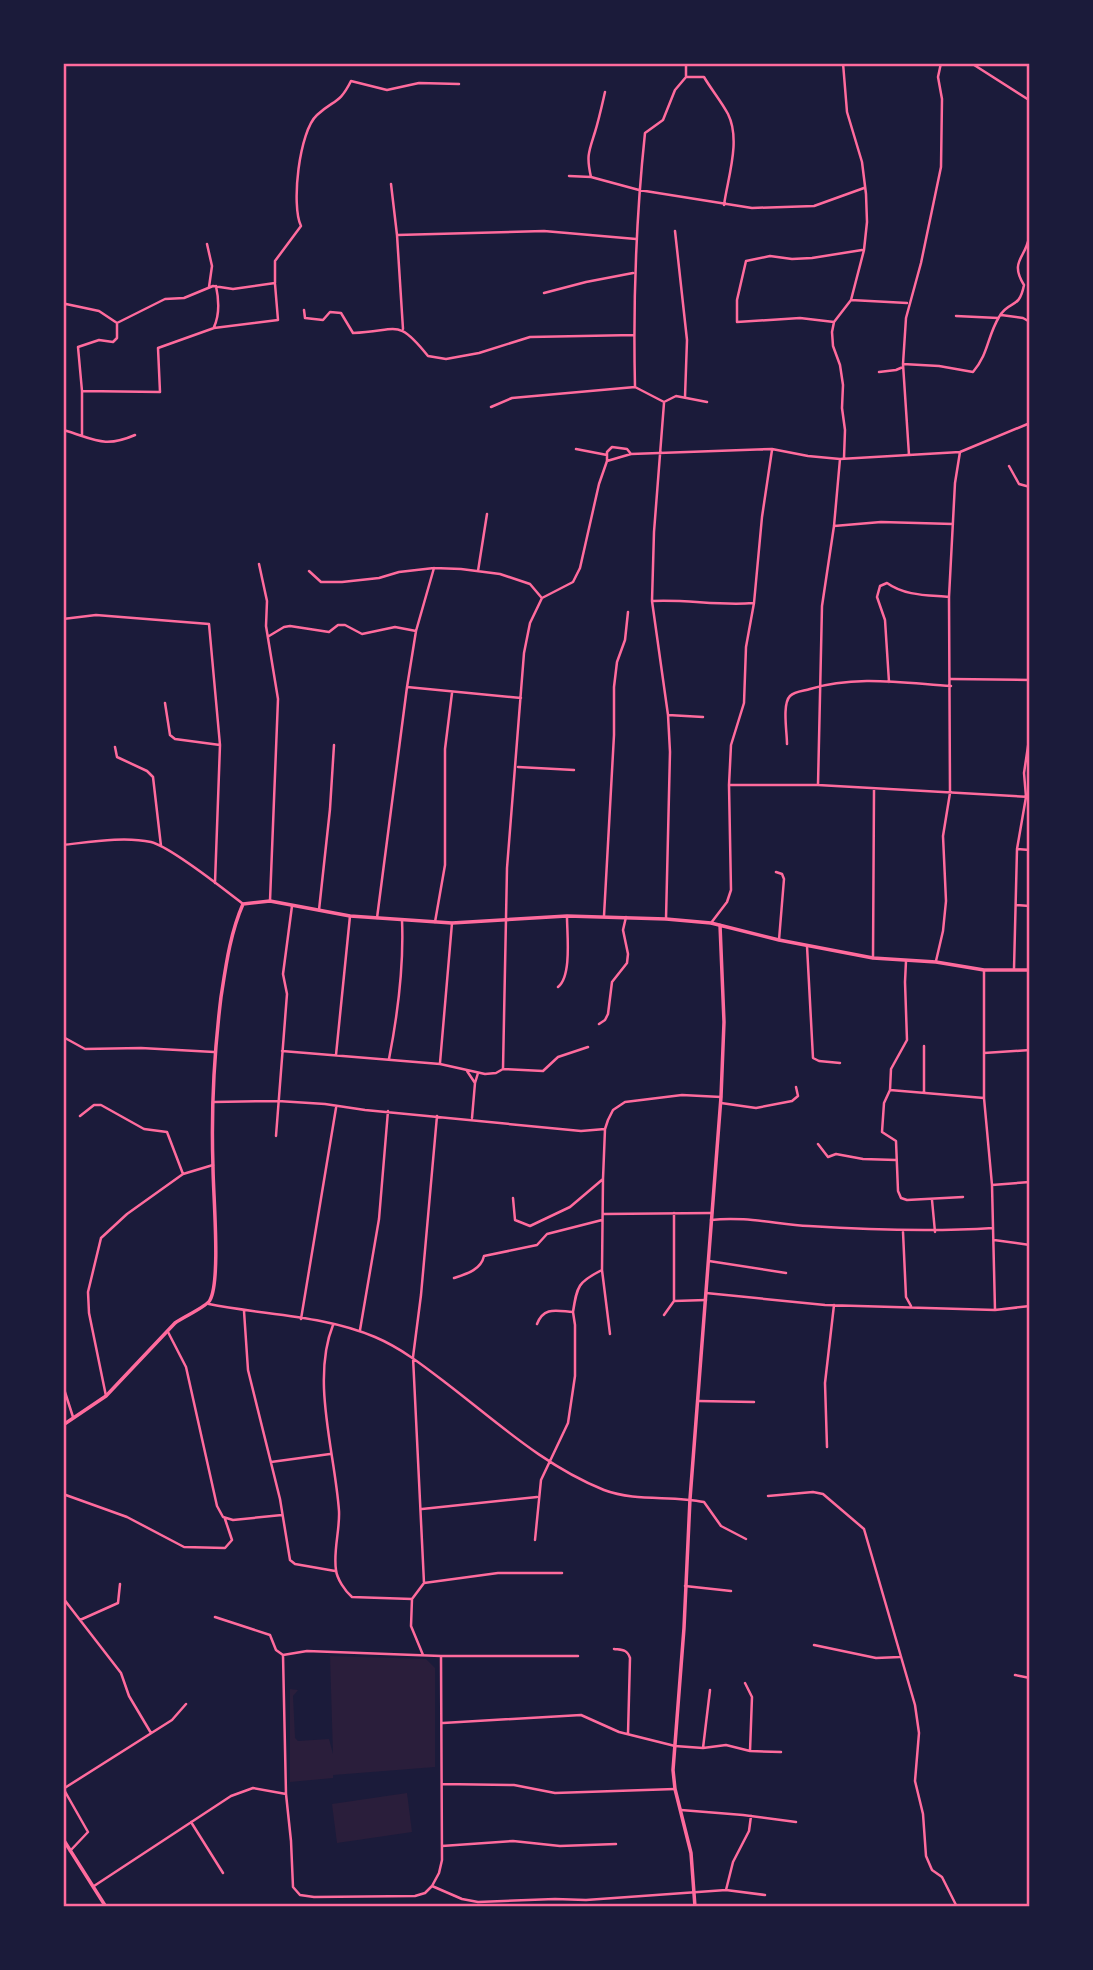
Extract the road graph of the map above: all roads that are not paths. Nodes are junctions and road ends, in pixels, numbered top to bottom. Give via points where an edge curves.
1 (686, 63) edge
2 (843, 63) edge
3 (941, 63) edge
4 (971, 63) edge
5 (686, 77) junction
6 (459, 84) dead end
7 (605, 92) dead end
8 (1030, 107) edge
9 (569, 176) dead end
10 (591, 177) junction
11 (390, 184) dead end
12 (865, 188) junction
13 (639, 190) junction
14 (1030, 197) edge
15 (724, 205) junction
16 (675, 231) dead end
17 (397, 235) junction
18 (636, 239) junction
19 (207, 244) dead end
20 (864, 250) junction
21 (635, 273) junction
22 (275, 284) junction
23 (216, 286) junction
24 (209, 287) junction
25 (544, 293) dead end
26 (851, 300) junction
27 (908, 303) junction
28 (63, 306) edge
29 (304, 310) dead end
30 (956, 316) dead end
31 (999, 316) junction
32 (834, 322) junction
33 (1030, 322) edge
34 (117, 323) junction
35 (214, 328) junction
36 (404, 330) junction
37 (634, 335) junction
38 (903, 365) junction
39 (879, 372) dead end
40 (635, 387) junction
41 (82, 391) junction
42 (685, 397) junction
43 (664, 402) junction
44 (706, 402) dead end
45 (491, 407) dead end
46 (1030, 423) edge
47 (63, 430) edge
48 (82, 435) junction
49 (135, 435) dead end
50 (772, 449) junction
51 (576, 450) dead end
52 (960, 452) junction
53 (631, 454) junction
54 (659, 454) junction
55 (607, 455) junction
56 (909, 455) junction
57 (842, 459) junction
58 (607, 461) junction
59 (1009, 466) dead end
60 (1030, 486) edge
61 (487, 514) dead end
62 (954, 524) junction
63 (834, 526) junction
64 (259, 564) dead end
65 (434, 568) junction
66 (309, 571) dead end
67 (478, 571) junction
68 (542, 597) junction
69 (949, 597) junction
70 (652, 601) junction
71 (754, 603) junction
72 (628, 612) dead end
73 (63, 618) edge
74 (416, 631) junction
75 (269, 636) junction
76 (951, 679) junction
77 (1030, 680) edge
78 (888, 682) junction
79 (819, 685) junction
80 (951, 686) junction
81 (407, 687) junction
82 (452, 693) junction
83 (521, 698) junction
84 (165, 703) dead end
85 (668, 715) junction
86 (703, 717) dead end
87 (1030, 733) edge
88 (787, 744) dead end
89 (220, 745) junction
90 (334, 745) dead end
91 (115, 747) dead end
92 (516, 767) junction
93 (574, 770) dead end
94 (729, 785) junction
95 (818, 785) junction
96 (874, 790) junction
97 (950, 793) junction
98 (1028, 797) edge
99 (63, 845) edge
100 (161, 846) junction
101 (1017, 849) junction
102 (1030, 850) edge
103 (776, 872) dead end
104 (215, 883) junction
105 (270, 901) junction
106 (243, 904) junction
107 (1015, 905) junction
108 (292, 906) junction
109 (1030, 906) edge
110 (319, 911) junction
111 (350, 916) junction
112 (567, 916) junction
113 (604, 916) junction
114 (626, 917) junction
115 (377, 918) junction
116 (666, 919) junction
117 (402, 920) junction
118 (506, 920) junction
119 (435, 922) junction
120 (452, 923) junction
121 (711, 923) junction
122 (720, 925) junction
123 (779, 940) junction
124 (807, 946) junction
125 (873, 958) junction
126 (906, 961) junction
127 (936, 962) junction
128 (1014, 969) junction
129 (984, 970) junction
130 (1030, 970) edge
131 (558, 987) dead end
132 (599, 1024) dead end
133 (65, 1038) edge
134 (924, 1046) dead end
135 (588, 1047) dead end
136 (1030, 1050) edge
137 (282, 1051) junction
138 (214, 1052) junction
139 (985, 1054) junction
140 (336, 1055) junction
141 (389, 1060) junction
142 (839, 1063) dead end
143 (440, 1065) junction
144 (503, 1069) junction
145 (466, 1070) junction
146 (478, 1073) junction
147 (475, 1083) junction
148 (796, 1087) dead end
149 (890, 1090) junction
150 (924, 1093) junction
151 (721, 1097) junction
152 (984, 1098) junction
153 (278, 1101) junction
154 (213, 1102) junction
155 (721, 1103) junction
156 (336, 1106) junction
157 (388, 1111) junction
158 (80, 1116) dead end
159 (437, 1116) junction
160 (472, 1119) junction
161 (605, 1129) junction
162 (275, 1136) dead end
163 (818, 1144) dead end
164 (896, 1160) junction
165 (213, 1165) junction
166 (183, 1174) junction
167 (603, 1179) junction
168 (1030, 1182) edge
169 (992, 1185) junction
170 (963, 1197) dead end
171 (513, 1198) dead end
172 (932, 1199) junction
173 (674, 1213) junction
174 (712, 1213) junction
175 (602, 1214) junction
176 (602, 1220) junction
177 (711, 1220) junction
178 (993, 1228) junction
179 (903, 1231) junction
180 (935, 1232) junction
181 (994, 1240) junction
182 (1030, 1245) edge
183 (709, 1261) junction
184 (601, 1270) junction
185 (786, 1273) dead end
186 (454, 1278) dead end
187 (706, 1293) junction
188 (706, 1300) junction
189 (674, 1301) junction
190 (209, 1304) junction
191 (834, 1305) junction
192 (911, 1306) junction
193 (1030, 1306) edge
194 (995, 1310) junction
195 (244, 1311) junction
196 (573, 1312) junction
197 (664, 1315) dead end
198 (301, 1318) junction
199 (537, 1324) dead end
200 (333, 1325) junction
201 (359, 1331) junction
202 (167, 1332) junction
203 (610, 1334) dead end
204 (413, 1357) junction
205 (63, 1387) edge
206 (106, 1396) junction
207 (698, 1401) junction
208 (754, 1402) dead end
209 (74, 1420) junction
210 (63, 1425) edge
211 (827, 1447) dead end
212 (330, 1454) junction
213 (270, 1462) junction
214 (549, 1462) junction
215 (63, 1494) edge
216 (768, 1496) dead end
217 (538, 1497) junction
218 (690, 1499) junction
219 (422, 1509) junction
220 (282, 1515) junction
221 (225, 1519) junction
222 (536, 1539) dead end
223 (746, 1539) dead end
224 (336, 1571) junction
225 (562, 1573) dead end
226 (425, 1583) junction
227 (120, 1584) dead end
228 (685, 1586) junction
229 (731, 1591) dead end
230 (63, 1598) edge
231 (412, 1598) junction
232 (215, 1617) dead end
233 (80, 1620) junction
234 (814, 1645) dead end
235 (614, 1649) dead end
236 (284, 1655) junction
237 (423, 1655) junction
238 (441, 1656) junction
239 (578, 1656) dead end
240 (900, 1657) junction
241 (1015, 1675) dead end
242 (1030, 1678) edge
243 (746, 1683) dead end
244 (710, 1690) dead end
245 (186, 1704) dead end
246 (443, 1723) junction
247 (151, 1733) junction
248 (628, 1734) junction
249 (675, 1746) junction
250 (703, 1748) junction
251 (750, 1751) junction
252 (781, 1752) dead end
253 (442, 1784) junction
254 (63, 1788) edge
255 (675, 1789) junction
256 (286, 1794) junction
257 (680, 1810) junction
258 (751, 1816) junction
259 (191, 1822) junction
260 (796, 1822) dead end
261 (63, 1839) edge
262 (616, 1844) dead end
263 (442, 1846) junction
264 (70, 1851) junction
265 (223, 1874) dead end
266 (93, 1886) junction
267 (432, 1886) junction
268 (726, 1890) junction
269 (694, 1892) junction
270 (765, 1895) dead end
271 (106, 1907) edge
272 (695, 1907) edge
273 (957, 1907) edge

1 - 5 street
2 - 12 street via 847,112 858,143
3 - 27 street via 937,195
4 - 8 street via 1028,100
5 - 13 street via 675,90 663,120 645,133
5 - 15 street via 704,77 733,129
6 - 22 street via 419,83 387,90 351,81 343,98 316,115 301,153 298,212 302,226 275,261
7 - 10 street via 589,145
9 - 10 street
10 - 13 street
11 - 17 street
12 - 15 street via 814,206
12 - 20 street
13 - 15 street
13 - 18 street
14 - 31 street via 1029,236 1017,265 1024,285 1021,298
16 - 42 street via 687,340
17 - 18 street via 544,232
17 - 36 street
18 - 21 street
19 - 24 street via 212,266
20 - 26 street
20 - 32 street via 746,261 737,322 800,318
21 - 25 street
21 - 37 street
22 - 23 street via 233,289
22 - 35 street via 278,320
23 - 24 street
23 - 35 street via 219,300
24 - 34 street via 184,298 165,299
26 - 27 street
26 - 32 street
27 - 38 street
28 - 34 street via 99,311
29 - 36 street via 304,318 323,320 330,312 341,313 353,333
30 - 31 street
31 - 33 street
31 - 38 street via 983,361 973,372
32 - 57 street via 832,346 843,385
34 - 41 street via 113,341 78,347
35 - 41 street via 158,348 160,392
36 - 37 street via 428,356 446,359 479,354 530,337
37 - 40 street
38 - 39 street
38 - 56 street
40 - 43 street
40 - 45 street via 512,398
41 - 48 street
42 - 43 street
42 - 44 street
43 - 54 street
46 - 52 street
47 - 48 street
48 - 49 street via 95,442 119,442
50 - 54 street
50 - 57 street
50 - 71 street
51 - 55 street
52 - 56 street
52 - 62 street
53 - 54 street
53 - 55 street via 612,447
53 - 58 street
54 - 70 street
55 - 58 street
56 - 57 street
57 - 63 street
58 - 68 street via 580,568 573,582
59 - 60 street via 1019,484
61 - 67 street
62 - 63 street
62 - 69 street
63 - 79 street via 822,606
64 - 75 street
65 - 66 street via 342,582 321,582
65 - 67 street
65 - 74 street
67 - 68 street via 530,584
68 - 83 street via 528,633
69 - 76 street
69 - 78 street via 908,593 887,583 880,586 877,597 885,620
70 - 71 street
70 - 85 street
71 - 94 street via 744,703 731,745
72 - 113 street via 614,687
73 - 89 street via 96,615 209,624
74 - 75 street via 395,627 362,634 345,625 329,632 290,626
74 - 81 street
75 - 105 street via 278,699
76 - 77 street
76 - 80 street
78 - 79 street
78 - 80 street
79 - 88 street via 787,699
79 - 95 street
80 - 97 street
81 - 82 street
81 - 115 street
82 - 83 street
82 - 119 street via 445,749 444,864
83 - 92 street
84 - 89 street via 170,735 175,739
85 - 86 street
85 - 116 street
87 - 98 street via 1024,773
89 - 104 street
90 - 110 street
91 - 100 street via 117,757 153,777
92 - 93 street
92 - 118 street
94 - 95 street
94 - 121 street via 732,890
95 - 96 street
96 - 97 street
96 - 125 street
97 - 98 street
97 - 127 street via 943,836 946,901
98 - 101 street
99 - 100 street via 133,841
100 - 104 street
101 - 102 street
101 - 107 street
103 - 123 street via 784,879
104 - 106 street
105 - 106 street
105 - 108 street
106 - 138 street via 227,954
107 - 109 street
107 - 128 street
108 - 110 street
108 - 137 street
110 - 111 street
111 - 115 street
111 - 140 street
112 - 113 street
112 - 118 street
112 - 131 street via 566,975
113 - 114 street
114 - 116 street
114 - 132 street via 628,959 612,982 608,1014
115 - 117 street
116 - 121 street
117 - 119 street
117 - 141 street via 404,950
118 - 120 street
118 - 144 street
119 - 120 street
120 - 143 street
121 - 122 street
122 - 123 street
122 - 151 street
123 - 124 street
124 - 125 street
124 - 142 street via 813,1058
125 - 126 street
126 - 127 street
126 - 149 street via 907,1040 891,1069
127 - 129 street
128 - 129 street
128 - 130 street
129 - 139 street
133 - 138 street via 85,1049
134 - 150 street
135 - 144 street via 558,1057 541,1071
136 - 139 street
137 - 140 street
137 - 153 street
138 - 154 street
139 - 152 street
140 - 141 street
141 - 143 street
143 - 145 street
144 - 146 street
145 - 146 street
145 - 147 street
146 - 147 street
147 - 160 street
148 - 155 street via 798,1096 790,1102 755,1108
149 - 150 street
149 - 164 street via 882,1132 897,1141
150 - 152 street
151 - 155 street
151 - 161 street via 682,1095 625,1102 613,1110
152 - 169 street
153 - 154 street
153 - 156 street
153 - 162 street
154 - 165 street
155 - 174 street
156 - 157 street
156 - 198 street
157 - 159 street
157 - 201 street via 379,1219
158 - 166 street via 101,1105 144,1129 167,1132
159 - 160 street
159 - 204 street
160 - 161 street via 581,1131
161 - 167 street
163 - 164 street via 828,1157
164 - 172 street via 901,1198
165 - 166 street
165 - 190 street via 214,1284
166 - 206 street via 101,1238 88,1292
167 - 171 street via 570,1207 530,1226 515,1220
167 - 175 street
168 - 169 street
169 - 178 street
170 - 172 street
172 - 180 street
173 - 174 street
173 - 175 street
173 - 189 street
174 - 177 street
175 - 176 street
176 - 184 street
176 - 186 street via 547,1234 537,1245 484,1256 483,1263
177 - 179 street
177 - 183 street
178 - 180 street
178 - 181 street
179 - 180 street
179 - 192 street via 906,1297
181 - 182 street
181 - 194 street
183 - 185 street
183 - 187 street
184 - 196 street via 583,1279
184 - 203 street
187 - 188 street
187 - 191 street
188 - 189 street
188 - 207 street
189 - 197 street
190 - 195 street
190 - 202 street via 187,1314
191 - 192 street
191 - 211 street via 825,1383
192 - 194 street
193 - 194 street
195 - 198 street
195 - 213 street via 248,1370
196 - 199 street via 547,1310
196 - 214 street via 575,1376 568,1423
198 - 200 street
200 - 201 street
200 - 212 street via 325,1384
201 - 204 street
202 - 206 street
202 - 221 street via 186,1367 217,1506
204 - 214 street
204 - 219 street
205 - 209 street
206 - 209 street
207 - 208 street
207 - 218 street
209 - 210 street
212 - 213 street
212 - 224 street via 339,1511
213 - 220 street
214 - 217 street
214 - 218 street via 607,1491
215 - 221 street via 127,1517 184,1547 225,1548 232,1541
216 - 240 street via 823,1494 864,1529
217 - 219 street
217 - 222 street
218 - 223 street via 704,1502 721,1526
218 - 228 street
219 - 226 street
220 - 221 street
220 - 224 street via 290,1562
224 - 231 street via 352,1597
225 - 226 street via 498,1573
226 - 231 street
227 - 233 street via 118,1603
228 - 229 street
228 - 249 street
230 - 233 street
231 - 237 street via 411,1626
232 - 236 street via 270,1635 276,1650
233 - 247 street via 121,1673
234 - 240 street via 876,1658
235 - 248 street via 624,1650 630,1658
236 - 237 street via 307,1651
236 - 256 street
237 - 238 street
238 - 239 street
238 - 246 street
240 - 273 street via 918,1720 915,1781 926,1856
241 - 242 street
243 - 251 street via 752,1697
244 - 250 street
245 - 247 street
246 - 248 street via 581,1714
246 - 253 street
247 - 254 street
248 - 249 street
249 - 250 street
249 - 255 street
250 - 251 street via 726,1745
251 - 252 street
253 - 255 street via 514,1785 555,1793
253 - 263 street
254 - 264 street via 88,1832
255 - 257 street
256 - 259 street via 248,1788
256 - 267 street via 293,1887 300,1895 415,1896
257 - 258 street
257 - 269 street via 691,1853
258 - 260 street
258 - 268 street
259 - 265 street
259 - 266 street
261 - 264 street
262 - 263 street via 560,1846 513,1841
263 - 267 street via 439,1873
264 - 266 street
266 - 271 street
267 - 269 street via 478,1902
268 - 269 street
268 - 270 street
269 - 272 street

